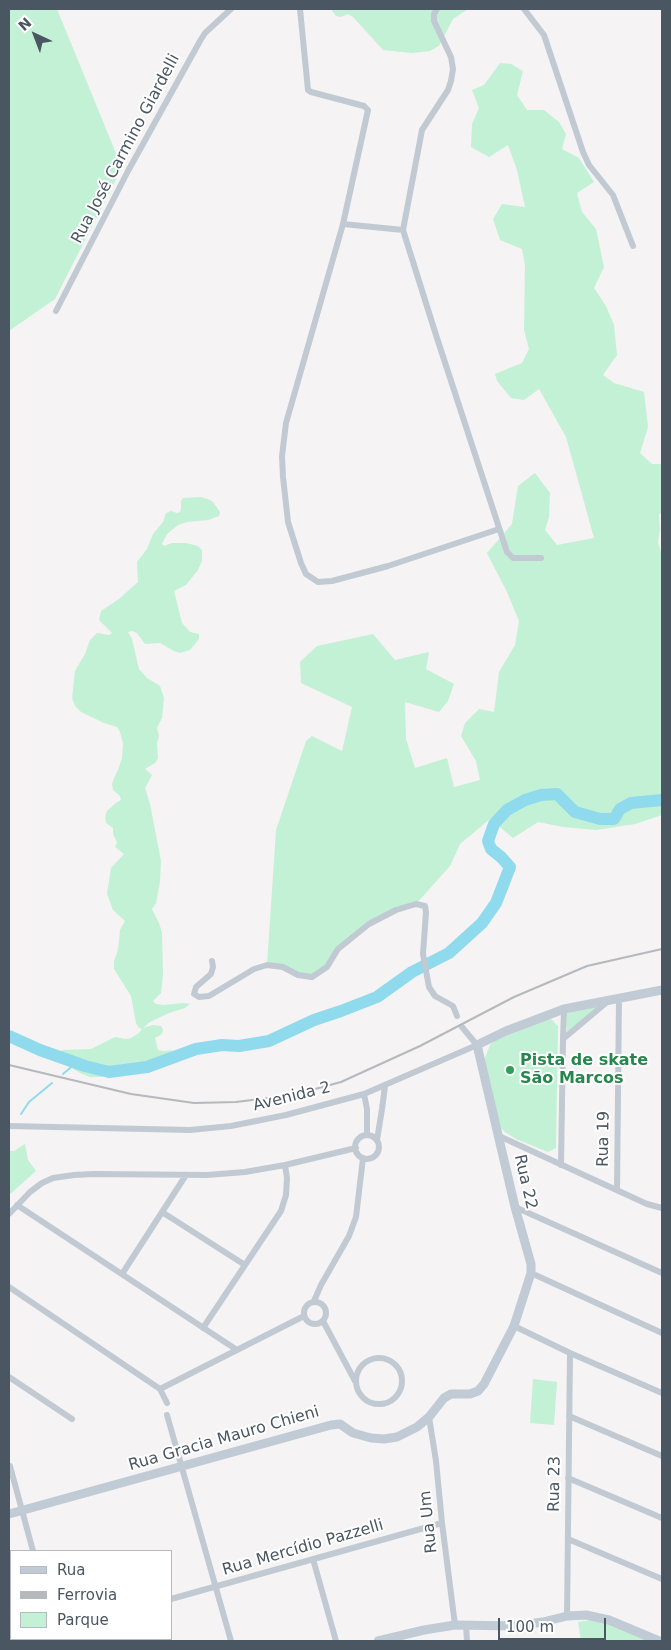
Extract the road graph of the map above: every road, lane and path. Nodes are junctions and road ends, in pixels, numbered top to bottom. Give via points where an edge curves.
1 (231, 9) edge
2 (300, 9) edge
3 (437, 9) edge
4 (524, 9) edge
5 (343, 224) junction
6 (403, 230) junction
7 (633, 246) dead end
8 (56, 311) dead end
9 (499, 529) junction
10 (542, 558) dead end
11 (212, 960) dead end
12 (662, 990) edge
13 (619, 998) junction
14 (610, 1000) junction
15 (564, 1009) junction
16 (456, 1016) dead end
17 (462, 1027) dead end
18 (563, 1039) junction
19 (477, 1045) junction
20 (384, 1086) junction
21 (364, 1094) junction
22 (9, 1126) edge
23 (367, 1135) junction
24 (499, 1136) junction
25 (377, 1140) junction
26 (356, 1148) junction
27 (363, 1158) junction
28 (285, 1165) junction
29 (561, 1165) junction
30 (186, 1175) junction
31 (616, 1190) junction
32 (17, 1205) junction
33 (515, 1207) junction
34 (662, 1208) edge
35 (162, 1212) junction
36 (9, 1214) edge
37 (245, 1265) junction
38 (531, 1273) junction
39 (662, 1273) edge
40 (122, 1274) junction
41 (9, 1288) edge
42 (314, 1301) junction
43 (304, 1316) junction
44 (323, 1321) junction
45 (514, 1326) junction
46 (204, 1328) junction
47 (662, 1333) edge
48 (237, 1350) junction
49 (570, 1353) junction
50 (9, 1377) edge
51 (356, 1383) junction
52 (160, 1389) junction
53 (662, 1393) edge
54 (167, 1404) dead end
55 (167, 1415) dead end
56 (569, 1416) junction
57 (429, 1417) junction
58 (72, 1419) dead end
59 (662, 1456) edge
60 (10, 1466) edge
61 (182, 1467) junction
62 (568, 1478) junction
63 (22, 1510) junction
64 (9, 1514) edge
65 (662, 1518) edge
66 (442, 1523) junction
67 (568, 1539) junction
68 (33, 1550) edge
69 (313, 1559) junction
70 (662, 1579) edge
71 (216, 1586) junction
72 (172, 1599) edge
73 (566, 1616) junction
74 (455, 1625) junction
75 (466, 1625) junction
76 (231, 1641) edge
77 (336, 1641) edge
78 (378, 1641) edge
79 (467, 1641) edge
80 (659, 1641) edge

1 - 8 street, Rua José Carmino Giardelli via 200,41
2 - 5 street via 308,90 364,106 368,110
3 - 6 street via 434,21 451,57 452,80 422,130
4 - 7 street via 544,35 583,152 613,195
5 - 6 street
5 - 9 street via 286,424 282,456 288,522 306,574 318,582 332,581
6 - 9 street
9 - 10 street via 510,556
11 - 16 street via 211,974 196,987 194,994 199,997 209,996 254,969 267,965 312,977 327,967 338,949 369,924 396,910 416,904 425,906 423,954 429,987 434,996 453,1006
12 - 13 street, Avenida 2
13 - 14 street, Avenida 2
13 - 31 street, Rua 19
14 - 15 street, Avenida 2
14 - 18 street
15 - 18 street
15 - 19 street, Avenida 2
17 - 19 street
18 - 29 street
19 - 20 street, Avenida 2
19 - 24 street, Rua 22
20 - 21 street, Avenida 2
20 - 25 street
21 - 22 street, Avenida 2 via 286,1115 190,1130
21 - 23 street
23 - 25 street
23 - 26 street via 359,1139
24 - 29 street
24 - 33 street, Rua 22
25 - 27 street via 377,1154 373,1158
26 - 27 street
26 - 28 street
27 - 42 street via 356,1217
28 - 30 street via 245,1172
28 - 37 street via 286,1194 281,1211
29 - 31 street
30 - 32 street via 74,1174 42,1183
30 - 35 street
31 - 34 street
32 - 36 street
32 - 40 street
33 - 38 street, Rua 22
33 - 39 street
35 - 37 street
35 - 40 street
37 - 46 street
38 - 45 street, Rua 22
38 - 47 street
40 - 46 street
41 - 52 street
42 - 43 street via 305,1306
42 - 44 street via 324,1306 326,1316
43 - 44 street via 312,1324
43 - 48 street
44 - 51 street
45 - 49 street
45 - 57 street, Rua Gracia Mauro Chieni via 478,1391 451,1394
46 - 48 street
48 - 52 street
49 - 53 street
49 - 56 street, Rua 23
50 - 58 street
51 - 51 street via 368,1401 382,1404 399,1392 402,1378 394,1364 380,1358 365,1363
52 - 54 street
55 - 61 street
56 - 59 street
56 - 62 street, Rua 23
57 - 61 street, Rua Gracia Mauro Chieni via 397,1437 371,1438 353,1433 340,1424 331,1424
57 - 66 street, Rua Um
60 - 63 street
61 - 63 street, Rua Gracia Mauro Chieni
61 - 71 street
62 - 65 street
62 - 67 street, Rua 23
63 - 64 street, Rua Gracia Mauro Chieni
63 - 68 street
66 - 69 street, Rua Mercídio Pazzelli
66 - 74 street, Rua Um
67 - 70 street
67 - 73 street, Rua 23
69 - 71 street, Rua Mercídio Pazzelli
69 - 77 street
71 - 72 street, Rua Mercídio Pazzelli
71 - 76 street
73 - 75 street via 515,1626
73 - 80 street via 586,1615 609,1620
74 - 75 street
74 - 78 street
75 - 79 street

